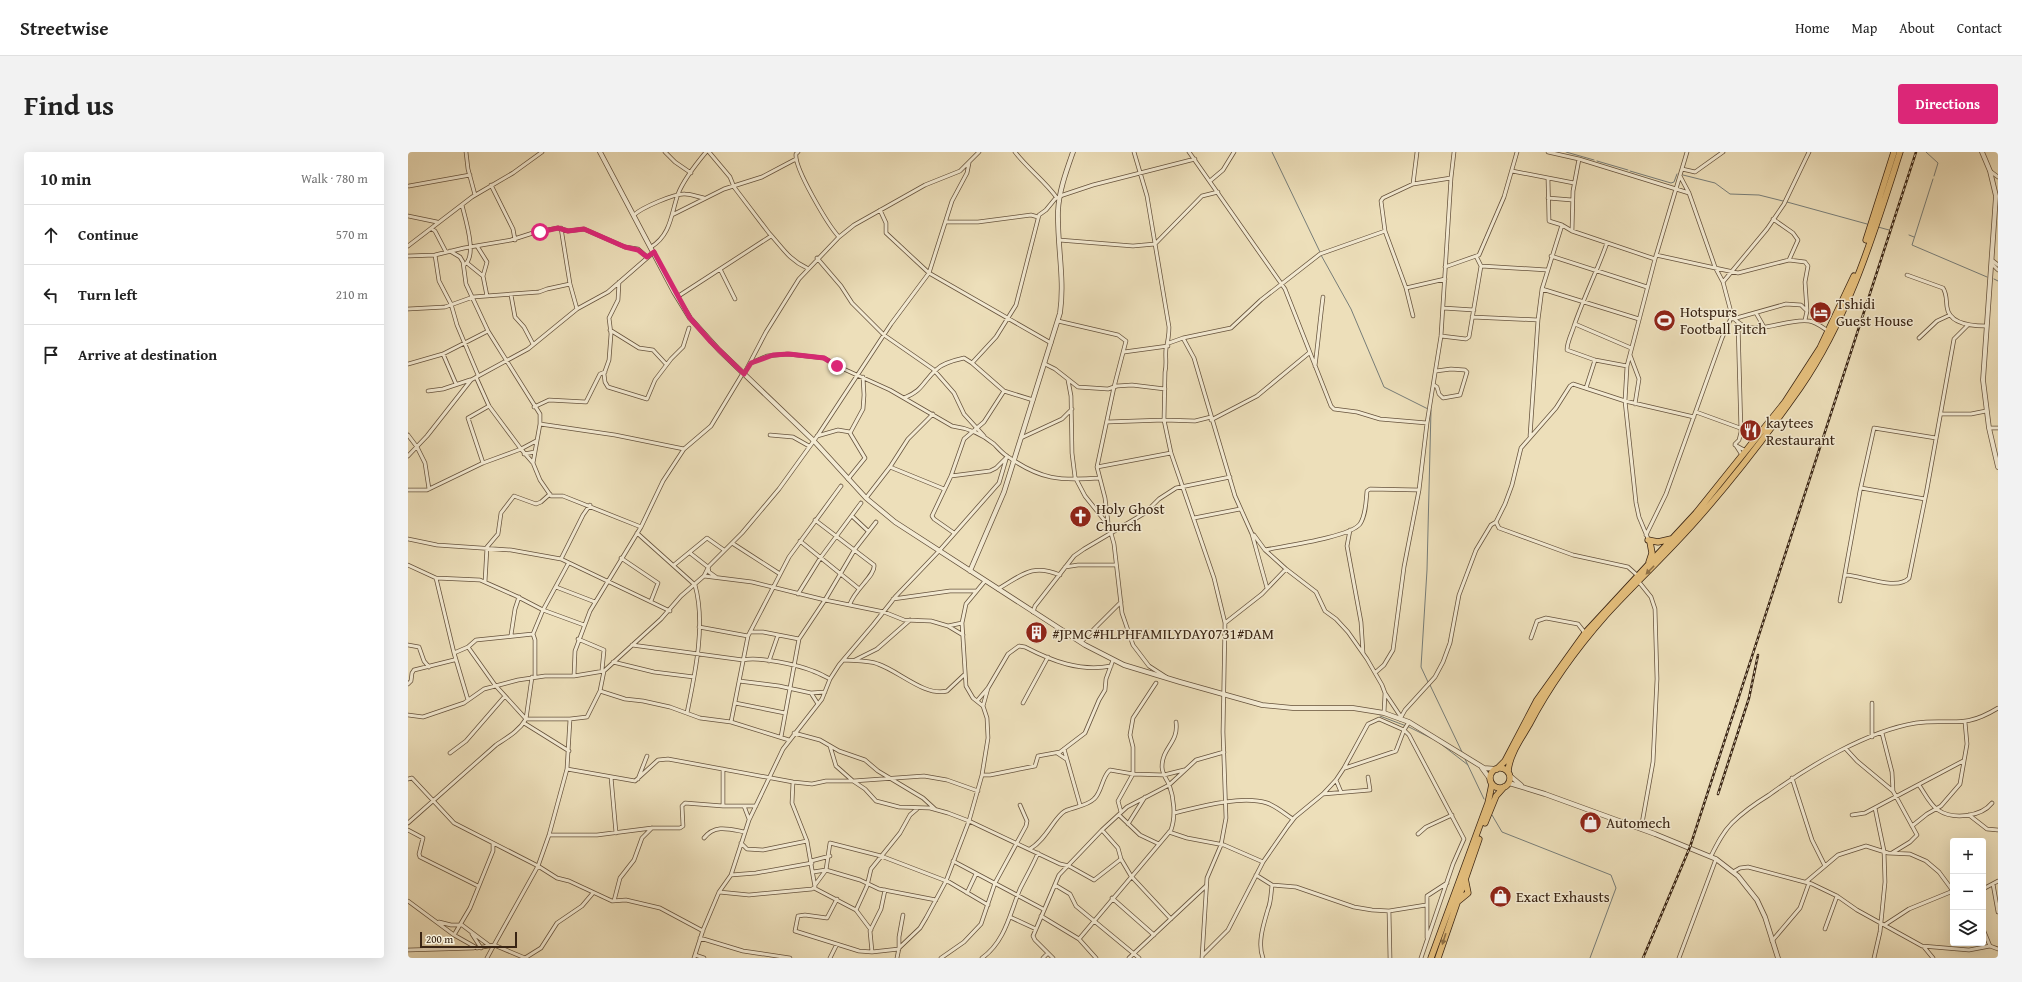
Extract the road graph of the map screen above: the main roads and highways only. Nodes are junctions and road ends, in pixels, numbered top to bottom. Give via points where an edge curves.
1 (1894, 152) edge
2 (1900, 152) edge
3 (1746, 456) junction
4 (1674, 537) junction
5 (1660, 556) junction
6 (1647, 565) junction
7 (1497, 769) junction
8 (1508, 773) junction
9 (1491, 781) junction
10 (1506, 785) junction
11 (1431, 958) edge
12 (1438, 958) edge

1 - 3 highway via 1852,281 1829,332 1802,378
2 - 3 highway via 1843,313 1810,373
3 - 4 highway
3 - 5 highway via 1701,515
4 - 5 highway
4 - 6 highway via 1663,542 1648,539 1652,556
5 - 6 highway
5 -> 8 highway via 1590,634 1554,682 1519,742 1509,763
6 - 7 highway via 1585,633 1537,700 1505,761
7 - 8 highway via 1503,769
7 - 9 highway via 1491,773
8 - 10 highway
9 - 10 highway via 1497,788
9 - 11 highway via 1486,809
10 -> 12 highway via 1492,804

